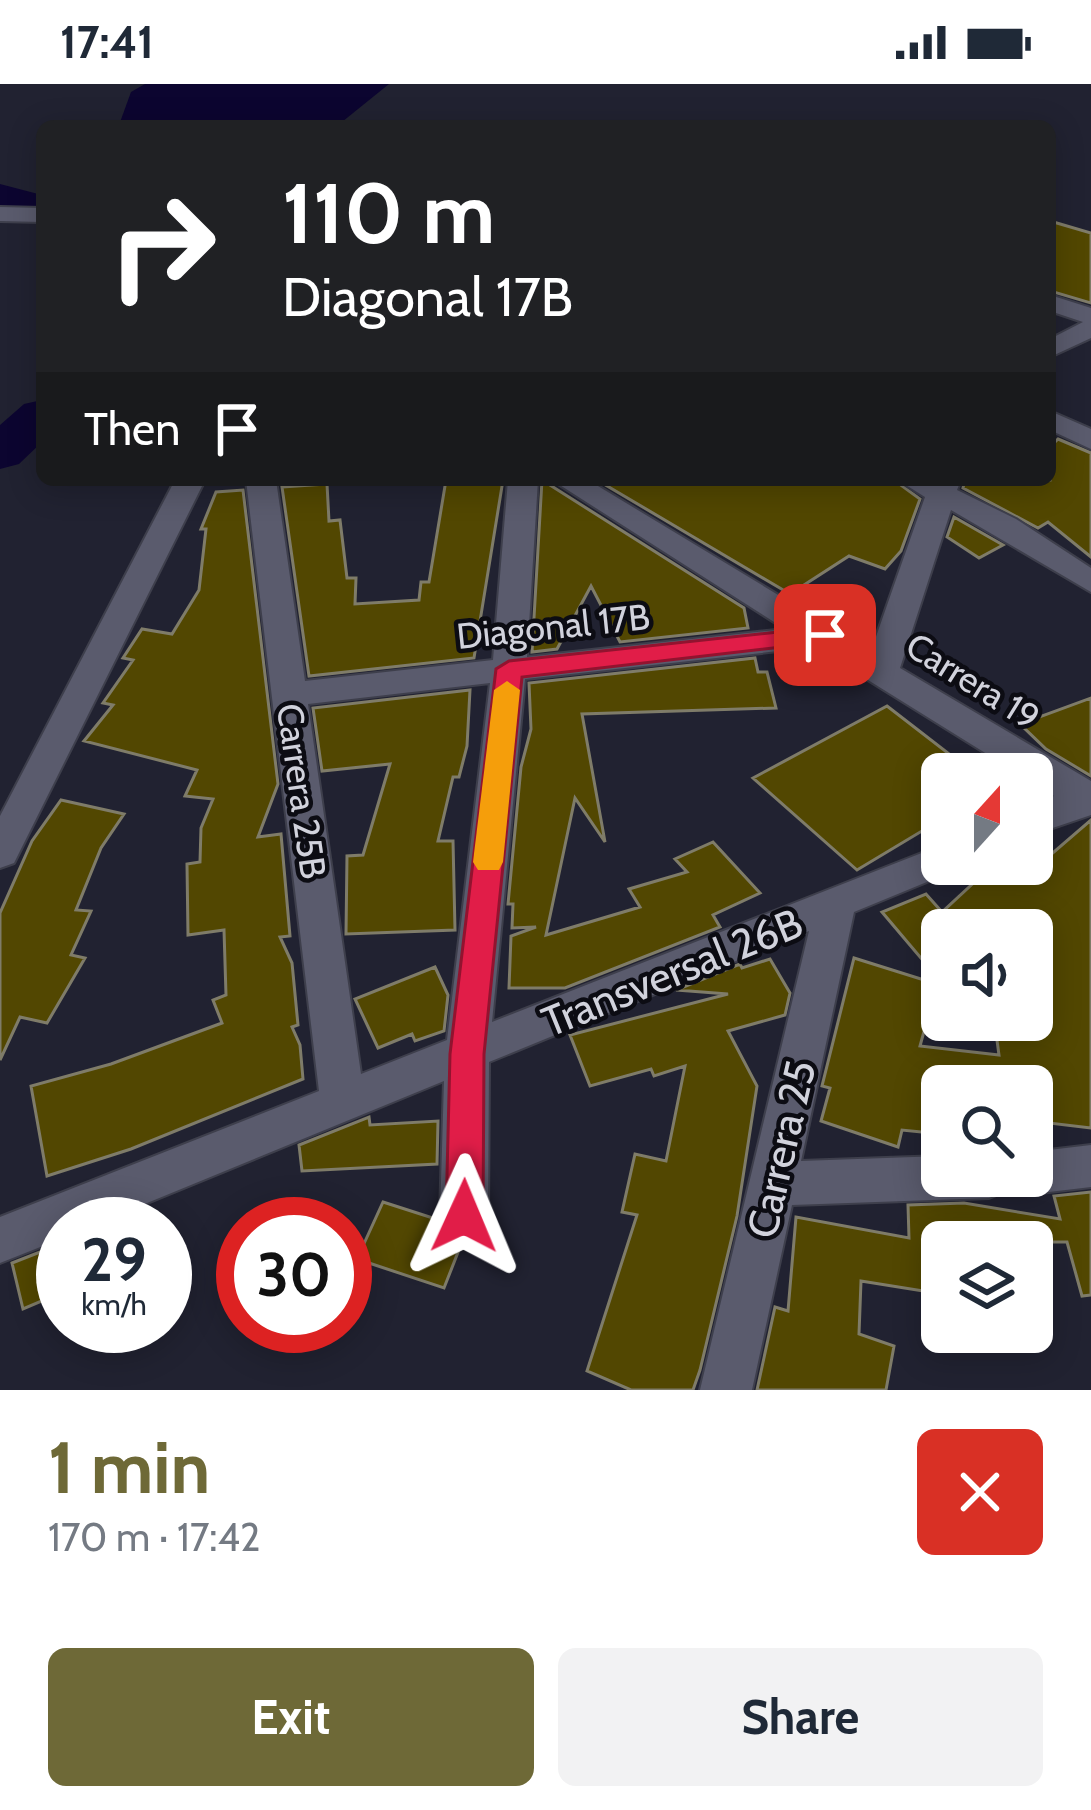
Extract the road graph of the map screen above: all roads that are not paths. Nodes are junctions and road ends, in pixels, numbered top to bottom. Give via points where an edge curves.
1 (0, 214) edge
2 (36, 215) edge
3 (1056, 304) edge
4 (1091, 317) edge
5 (1091, 328) edge
6 (1056, 346) edge
7 (1056, 422) edge
8 (1091, 440) edge
9 (187, 486) edge
10 (262, 486) edge
11 (523, 486) edge
12 (577, 486) edge
13 (932, 486) edge
14 (937, 486) edge
15 (1091, 582) edge
16 (825, 635) junction
17 (509, 669) junction
18 (882, 670) junction
19 (289, 694) junction
20 (1089, 798) edge
21 (1053, 813) edge
22 (0, 853) edge
23 (921, 869) edge
24 (835, 907) junction
25 (467, 1054) junction
26 (344, 1103) junction
27 (1091, 1166) edge
28 (1053, 1170) edge
29 (921, 1179) edge
30 (773, 1184) junction
31 (464, 1216) dead end
32 (0, 1240) edge
33 (727, 1390) edge

1 - 2 street
3 - 4 street
5 - 6 street
7 - 8 street
9 - 22 street
10 - 19 street, Carrera 25B
11 - 17 street
12 - 16 street, Carrera 19
13 - 18 street
14 - 15 street
16 - 17 street, Diagonal 17B
16 - 18 street, Carrera 19
17 - 19 street, Diagonal 17B
17 - 25 street
18 - 20 street, Carrera 19
19 - 26 street, Carrera 25B
20 - 21 street
23 - 24 street, Transversal 26B
24 - 25 street, Transversal 26B
24 - 30 street, Carrera 25
25 - 26 street, Transversal 26B
25 - 31 street
26 - 32 street, Transversal 26B
27 - 28 street
29 - 30 street
30 - 33 street, Carrera 25

